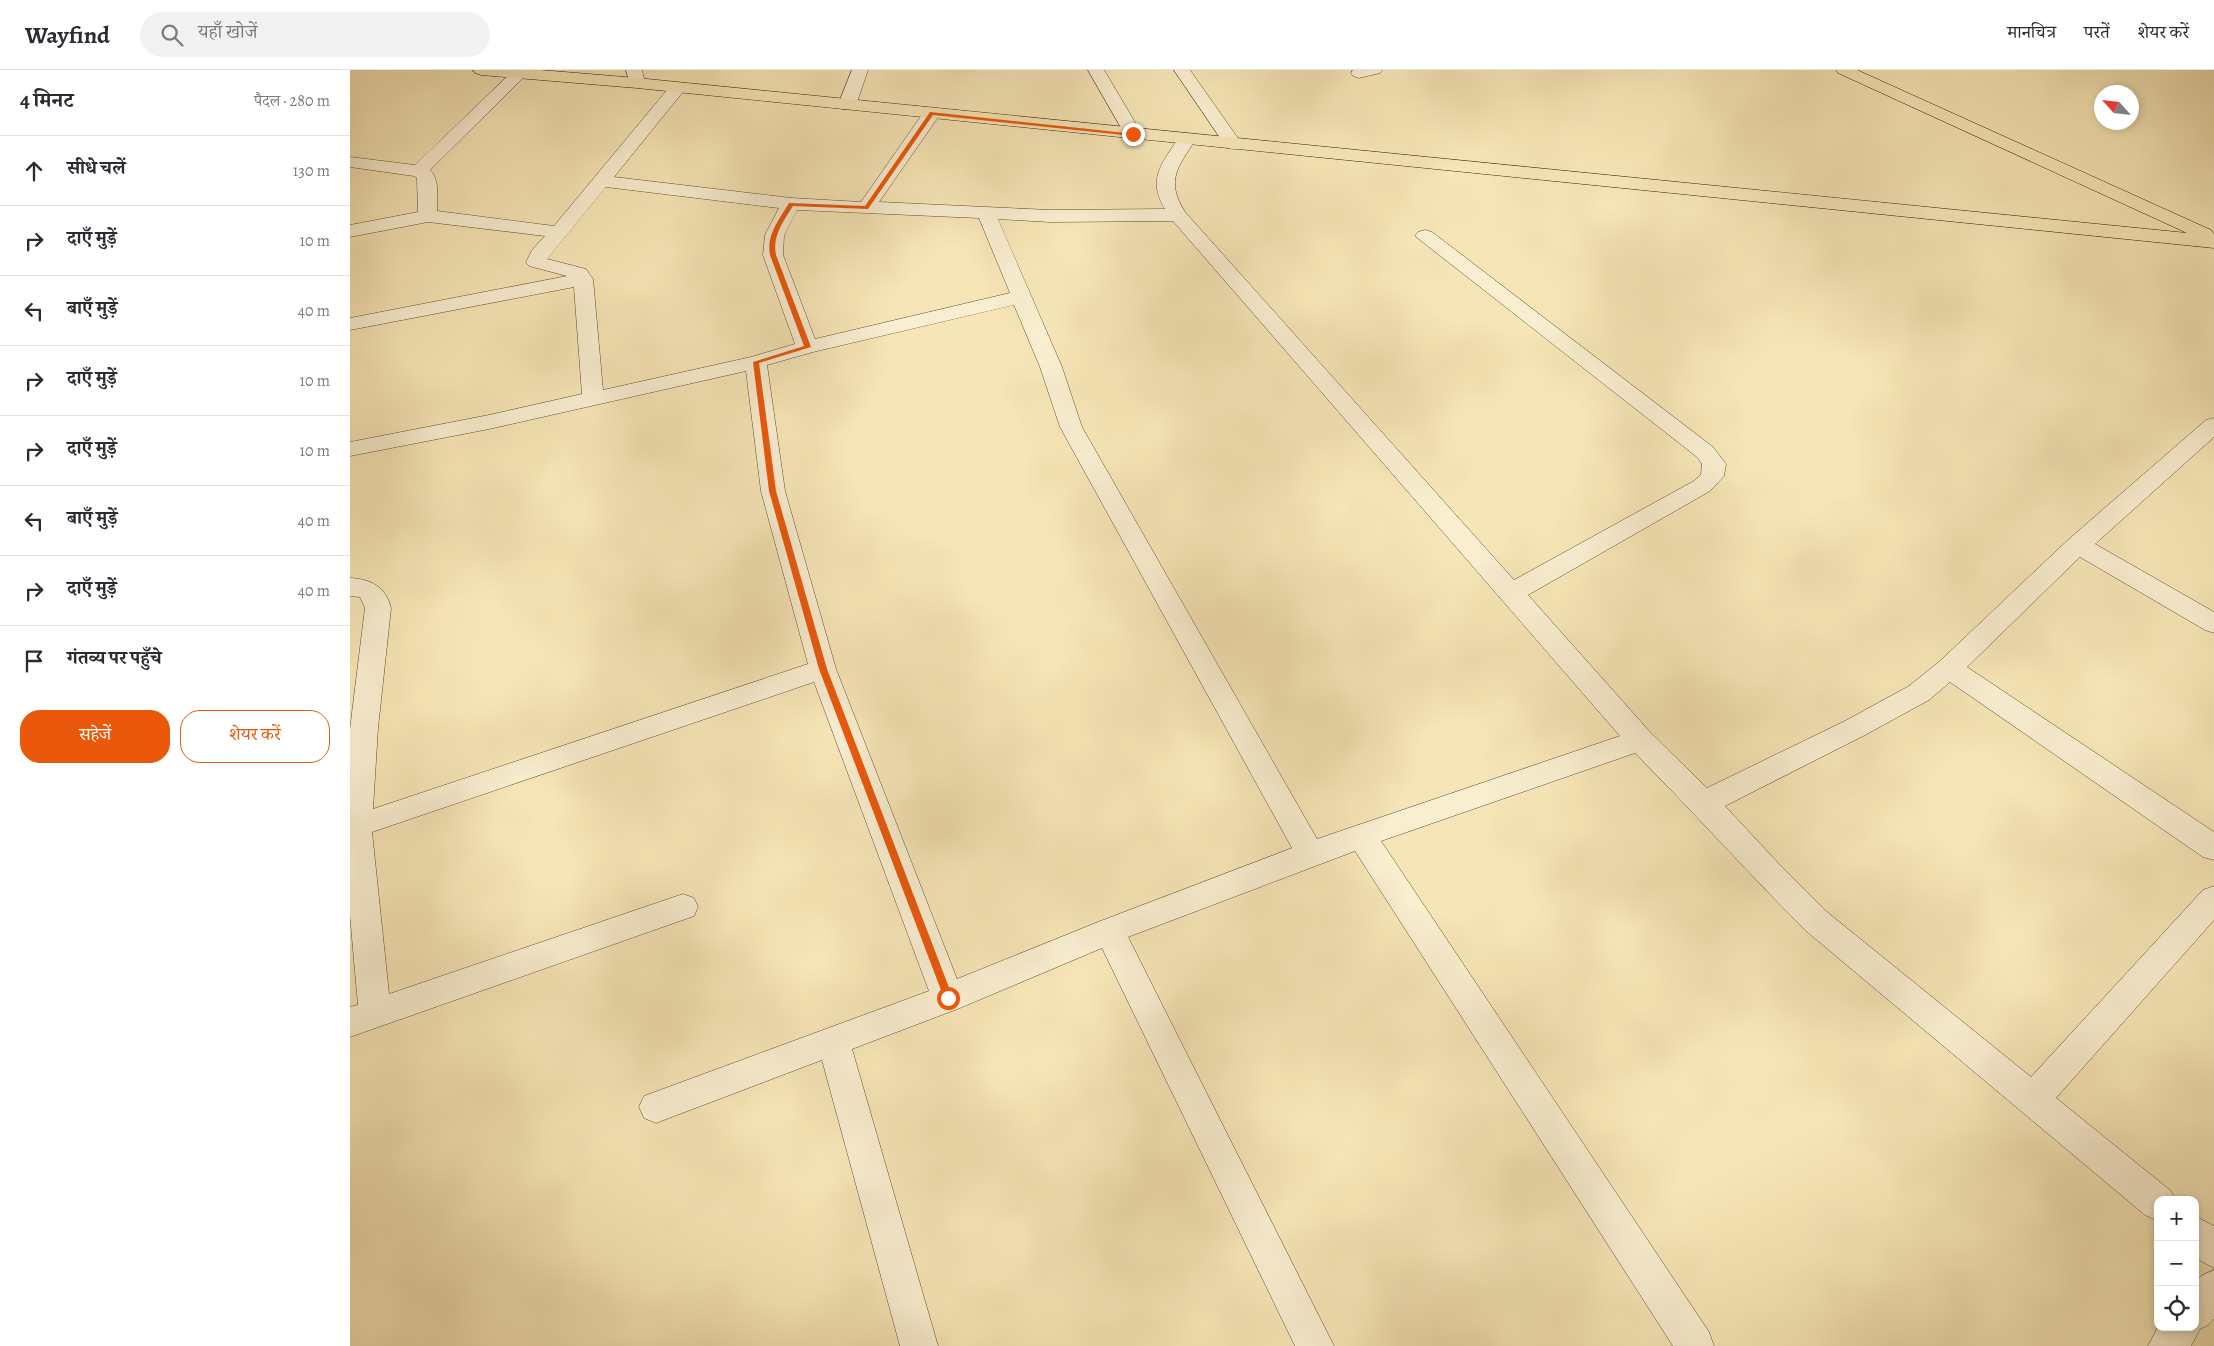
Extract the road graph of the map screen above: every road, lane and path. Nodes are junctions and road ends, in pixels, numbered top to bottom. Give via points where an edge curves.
1 (481, 70) edge
2 (860, 70) edge
3 (1096, 70) edge
4 (1182, 70) edge
5 (1844, 70) edge
6 (520, 73) junction
7 (635, 77) edge
8 (678, 88) junction
9 (847, 105) junction
10 (932, 113) junction
11 (1133, 134) junction
12 (1187, 139) junction
13 (1233, 144) junction
14 (350, 162) edge
15 (419, 171) junction
16 (601, 181) junction
17 (791, 204) junction
18 (866, 208) junction
19 (986, 213) junction
20 (1178, 215) junction
21 (428, 216) junction
22 (350, 231) edge
23 (559, 232) junction
24 (1426, 236) dead end
25 (2212, 238) edge
26 (583, 279) junction
27 (1020, 298) junction
28 (350, 324) edge
29 (808, 347) junction
30 (756, 362) junction
31 (593, 399) junction
32 (2214, 426) edge
33 (350, 449) edge
34 (2078, 545) junction
35 (350, 587) edge
36 (1512, 593) junction
37 (2214, 624) edge
38 (1949, 668) junction
39 (823, 669) junction
40 (357, 730) edge
41 (1640, 740) junction
42 (1704, 803) junction
43 (354, 827) edge
44 (1360, 835) junction
45 (2214, 848) edge
46 (1310, 854) junction
47 (2214, 899) edge
48 (683, 907) dead end
49 (1109, 931) junction
50 (948, 998) junction
51 (362, 1018) edge
52 (833, 1042) junction
53 (2033, 1099) junction
54 (656, 1107) dead end
55 (2154, 1200) edge
56 (2199, 1237) edge
57 (2214, 1250) edge
58 (2214, 1289) edge
59 (2199, 1307) edge
60 (2179, 1331) edge
61 (919, 1346) edge
62 (1315, 1346) edge
63 (1695, 1346) edge
64 (2166, 1346) edge

1 - 6 main road
2 - 9 street
3 - 11 street
4 - 13 street
5 - 25 main road
6 - 7 main road
6 - 15 street
7 - 8 main road
8 - 9 main road
8 - 16 street
9 - 10 main road
10 - 11 main road
10 - 18 street
11 - 12 main road
12 - 13 main road
12 - 20 street via 1164,177 1164,192
13 - 25 main road
14 - 15 street
15 - 21 street via 426,176
16 - 17 street
16 - 23 street
17 - 18 street
17 - 29 street via 772,236 771,245
18 - 19 street
19 - 20 street
19 - 27 street
20 - 36 street
21 - 22 street
21 - 23 street
23 - 26 street via 536,262 579,274
24 - 36 street via 1705,452 1714,464 1712,476 1702,486
26 - 28 street
26 - 31 street
27 - 29 street
27 - 46 street via 1051,367 1072,427
29 - 30 street
30 - 31 street
30 - 39 street via 773,491
31 - 33 street
32 - 34 street
34 - 37 street
34 - 38 street
35 - 40 street via 369,590 376,596 378,608
36 - 41 street
38 - 42 street via 1890,710
38 - 45 street
39 - 43 street
39 - 50 street
40 - 43 street
41 - 42 street
41 - 44 street
42 - 53 street via 1816,921
43 - 51 street
44 - 46 street
44 - 63 street
46 - 49 street
47 - 53 street
48 - 51 street
49 - 50 street
49 - 62 street
50 - 52 street
52 - 54 street
52 - 61 street
53 - 55 street
56 - 57 street
58 - 59 street
60 - 64 street

